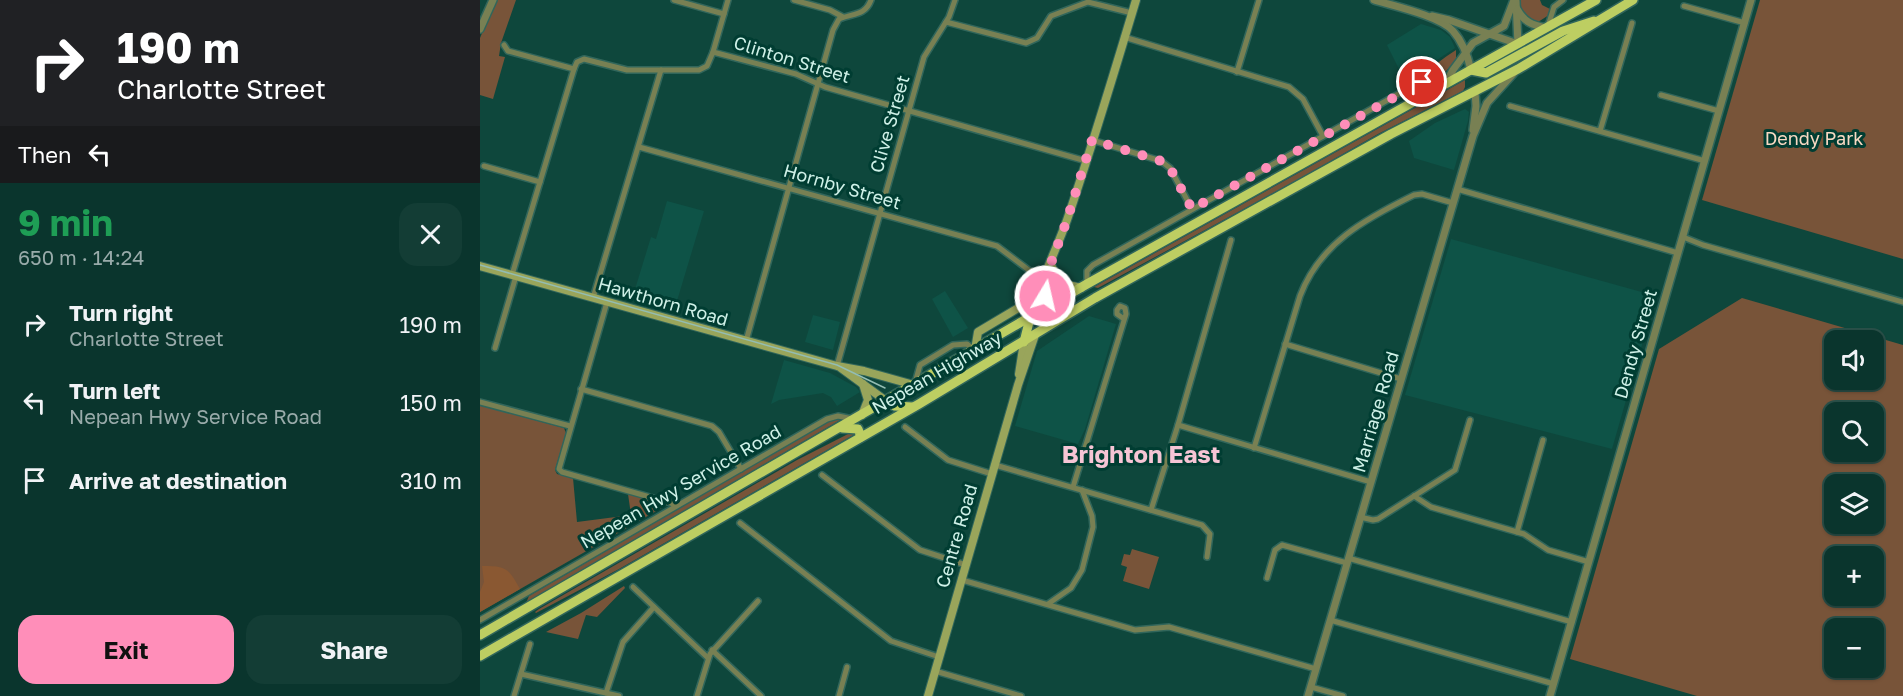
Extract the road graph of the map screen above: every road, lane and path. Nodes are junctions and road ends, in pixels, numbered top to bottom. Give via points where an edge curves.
1 (493, 0) edge
2 (674, 0) edge
3 (728, 0) edge
4 (794, 0) edge
5 (871, 0) edge
6 (955, 0) edge
7 (1136, 0) edge
8 (1259, 0) edge
9 (1374, 0) edge
10 (1563, 0) edge
11 (1596, 0) edge
12 (1633, 0) edge
13 (1751, 0) edge
14 (1515, 2) edge
15 (1684, 6) dead end
16 (1132, 13) junction
17 (724, 14) junction
18 (1426, 16) junction
19 (843, 18) junction
20 (1605, 18) junction
21 (482, 20) edge
22 (946, 22) junction
23 (1632, 23) dead end
24 (1745, 23) junction
25 (1547, 28) junction
26 (480, 29) edge
27 (1491, 34) junction
28 (1552, 37) junction
29 (1124, 38) junction
30 (1518, 44) junction
31 (504, 45) dead end
32 (713, 52) junction
33 (1465, 53) junction
34 (1518, 56) junction
35 (1518, 68) junction
36 (574, 69) junction
37 (661, 70) junction
38 (1471, 70) junction
39 (1237, 72) junction
40 (818, 84) junction
41 (1444, 85) junction
42 (1478, 90) junction
43 (1661, 95) dead end
44 (1510, 106) dead end
45 (909, 111) junction
46 (1483, 111) junction
47 (1719, 111) junction
48 (1600, 131) junction
49 (1323, 136) junction
50 (1473, 136) junction
51 (1092, 140) junction
52 (639, 147) junction
53 (1086, 160) junction
54 (1705, 161) junction
55 (484, 166) dead end
56 (540, 182) junction
57 (789, 188) junction
58 (1457, 189) junction
59 (1453, 203) junction
60 (1192, 209) junction
61 (880, 213) junction
62 (1682, 239) junction
63 (1231, 240) dead end
64 (1678, 254) junction
65 (1050, 264) junction
66 (480, 266) edge
67 (1030, 271) junction
68 (514, 276) junction
69 (1040, 283) junction
70 (1084, 286) junction
71 (1035, 297) junction
72 (593, 298) junction
73 (1095, 298) junction
74 (607, 302) junction
75 (1903, 302) edge
76 (1041, 311) junction
77 (1030, 318) junction
78 (1124, 319) dead end
79 (1035, 335) junction
80 (746, 341) junction
81 (1024, 342) junction
82 (1285, 344) junction
83 (495, 348) dead end
84 (975, 350) junction
85 (837, 366) junction
86 (1401, 379) junction
87 (862, 383) junction
88 (914, 385) junction
89 (1018, 385) junction
90 (581, 390) junction
91 (886, 401) junction
92 (480, 402) edge
93 (912, 408) junction
94 (858, 417) junction
95 (1470, 420) dead end
96 (1178, 425) junction
97 (570, 426) junction
98 (840, 428) junction
99 (905, 428) dead end
100 (861, 437) junction
101 (1543, 440) dead end
102 (1254, 448) junction
103 (741, 469) junction
104 (994, 469) junction
105 (822, 475) dead end
106 (1371, 482) junction
107 (1073, 487) junction
108 (1082, 490) junction
109 (1414, 496) junction
110 (676, 506) junction
111 (1151, 510) junction
112 (1360, 517) junction
113 (740, 523) dead end
114 (1517, 532) junction
115 (1207, 557) dead end
116 (1348, 561) junction
117 (1589, 562) junction
118 (966, 565) junction
119 (1267, 578) dead end
120 (962, 580) junction
121 (633, 587) dead end
122 (525, 595) junction
123 (758, 601) dead end
124 (1048, 604) junction
125 (654, 607) junction
126 (523, 611) junction
127 (480, 620) edge
128 (1330, 620) junction
129 (1572, 622) junction
130 (531, 626) junction
131 (480, 634) edge
132 (530, 644) dead end
133 (712, 650) junction
134 (480, 656) edge
135 (939, 657) junction
136 (708, 658) junction
137 (847, 668) dead end
138 (1316, 669) junction
139 (935, 671) junction
140 (521, 674) junction
141 (1554, 684) junction
142 (1311, 687) junction
143 (606, 693) junction
144 (514, 696) edge
145 (619, 696) edge
146 (697, 696) edge
147 (761, 696) edge
148 (839, 696) edge
149 (928, 696) edge
150 (1021, 696) edge
151 (1308, 696) edge
152 (1343, 696) edge
153 (1550, 696) edge

1 - 21 street
2 - 17 street
3 - 17 street
4 - 19 street via 830,10
5 - 19 street via 862,13
6 - 22 street, Clive Street
7 - 16 main road, Centre Road
8 - 39 street
9 - 18 street
10 - 25 street via 1554,7
11 - 25 highway, Nepean Highway
12 - 20 highway, Nepean Highway
13 - 24 street, Dendy Street
14 - 25 street via 1527,22
14 - 27 street via 1504,26
14 - 30 street
15 - 24 street
16 - 22 street via 1088,2 1051,16 1036,38 1026,44
16 - 29 main road, Centre Road
17 - 32 street
18 - 27 street
18 - 33 street via 1452,30
19 - 40 street via 836,22
20 - 28 highway
20 - 35 highway, Nepean Highway
21 - 26 street
22 - 45 street, Clive Street via 924,57
23 - 48 street
24 - 47 street, Dendy Street
25 - 28 highway
25 - 30 highway, Nepean Highway
27 - 30 street
27 - 33 street via 1476,41
28 - 34 highway
29 - 39 street
29 - 51 main road, Centre Road
30 - 34 highway
30 - 38 highway, Nepean Highway
31 - 36 street, Clinton Street via 508,51
32 - 37 street, Clinton Street via 703,69
32 - 40 street, Clinton Street via 796,74
33 - 38 street
33 - 41 street
34 - 35 highway
34 - 38 highway via 1486,73
35 - 42 highway, Nepean Highway
35 - 46 street, Marriage Road
36 - 37 street, Clinton Street via 584,59 623,69
36 - 56 street
37 - 52 street
38 - 41 highway, Nepean Highway
38 - 42 highway
39 - 49 street via 1293,89
40 - 45 street, Clinton Street
40 - 57 street
41 - 49 street via 1418,83
41 - 70 highway, Nepean Highway
42 - 46 street via 1485,101
42 - 50 street, Marriage Road
42 - 73 highway, Nepean Highway
43 - 47 street
44 - 48 street
45 - 53 street, Clinton Street
45 - 61 street, Clive Street
46 - 50 street, Marriage Road
47 - 54 street, Dendy Street
48 - 54 street
49 - 60 street
50 - 58 street, Marriage Road
51 - 53 main road, Centre Road
51 - 60 street via 1161,161 1170,168
52 - 57 street, Hornby Street
52 - 72 street
53 - 65 main road, Centre Road
54 - 62 street, Dendy Street
55 - 56 street
56 - 68 street
57 - 61 street, Hornby Street
57 - 80 street
58 - 59 street, Marriage Road
58 - 64 street
59 - 82 street via 1416,194 1341,237 1308,276
59 - 86 street, Marriage Road
60 - 70 street via 1093,265
61 - 67 street, Hornby Street via 998,246
61 - 85 street, Clive Street
62 - 64 street, Dendy Street
62 - 75 street
63 - 96 street
64 - 117 street, Dendy Street
65 - 67 street via 1042,271
65 - 69 main road, Centre Road
65 - 70 main road via 1059,282
65 - 76 main road, Centre Road
66 - 68 main road, Hawthorn Road
67 - 69 street, Hornby Street
68 - 72 main road, Hawthorn Road
68 - 83 street
69 - 71 main road, Centre Road
70 - 73 highway
70 - 76 highway, Nepean Highway
71 - 77 main road, Centre Road
71 - 84 main road via 978,332
72 - 74 main road, Hawthorn Road
73 - 79 highway, Nepean Highway
74 - 80 main road, Hawthorn Road
74 - 90 street
76 - 77 highway, Nepean Highway
76 - 79 highway, Centre Road
77 - 81 highway, Centre Road
77 - 84 highway, Nepean Highway
78 - 107 street
79 - 81 highway, Nepean Highway
79 - 89 main road, Centre Road
80 - 85 main road, Hawthorn Road
81 - 89 main road, Centre Road
81 - 93 highway, Nepean Highway
82 - 86 street
82 - 102 street
84 - 88 highway, Nepean Highway
84 - 88 street via 967,344 953,345 920,365
85 - 87 main road, Hawthorn Road
85 - 88 main road, Hawthorn Road
86 - 106 street, Marriage Road
87 - 91 main road, Hawthorn Road
87 - 94 main road via 868,400
88 - 91 highway, Nepean Highway
89 - 104 main road, Centre Road
90 - 97 street
90 - 103 street via 712,426
91 - 93 highway
91 - 94 highway, Nepean Highway
92 - 97 street
93 - 100 highway, Nepean Highway
94 - 98 highway, Nepean Highway
94 - 103 street, Nepean Hwy Service Road via 829,418
95 - 109 street via 1455,470
96 - 102 street
96 - 111 street
97 - 110 street via 559,465 562,472
98 - 100 highway via 858,429
98 - 126 highway, Nepean Highway
99 - 104 street via 948,460
100 - 130 highway, Nepean Highway
101 - 114 street
102 - 106 street
103 - 110 street, Nepean Hwy Service Road
104 - 107 street
104 - 118 main road, Centre Road
105 - 118 street via 920,550
106 - 112 street, Marriage Road
107 - 108 street
108 - 111 street
108 - 124 street via 1093,527 1082,570 1071,588
109 - 112 street via 1378,519
109 - 114 street via 1431,507
110 - 122 street, Nepean Hwy Service Road
111 - 115 street via 1205,527 1210,534
112 - 116 street, Marriage Road
113 - 135 street via 891,641
114 - 117 street via 1530,536 1548,550
116 - 119 street via 1282,545 1275,550
116 - 128 street, Marriage Road
116 - 129 street
117 - 129 street, Dendy Street
118 - 120 main road, Centre Road
120 - 124 street
120 - 135 main road, Centre Road
121 - 125 street
122 - 126 street
122 - 127 street, Nepean Hwy Service Road
123 - 133 street
124 - 138 street via 1137,630 1169,627
125 - 136 street
125 - 143 street via 622,642
126 - 130 highway
126 - 131 highway, Nepean Highway
128 - 138 street, Marriage Road
128 - 141 street
129 - 141 street, Dendy Street
130 - 134 highway, Nepean Highway
132 - 140 street
133 - 136 street
133 - 147 street
135 - 139 main road, Centre Road
136 - 146 street
137 - 148 street
138 - 142 street, Marriage Road
139 - 149 main road, Centre Road
139 - 150 street
140 - 143 street
140 - 144 street
141 - 153 street, Dendy Street
142 - 151 street, Marriage Road
142 - 152 street
143 - 145 street

